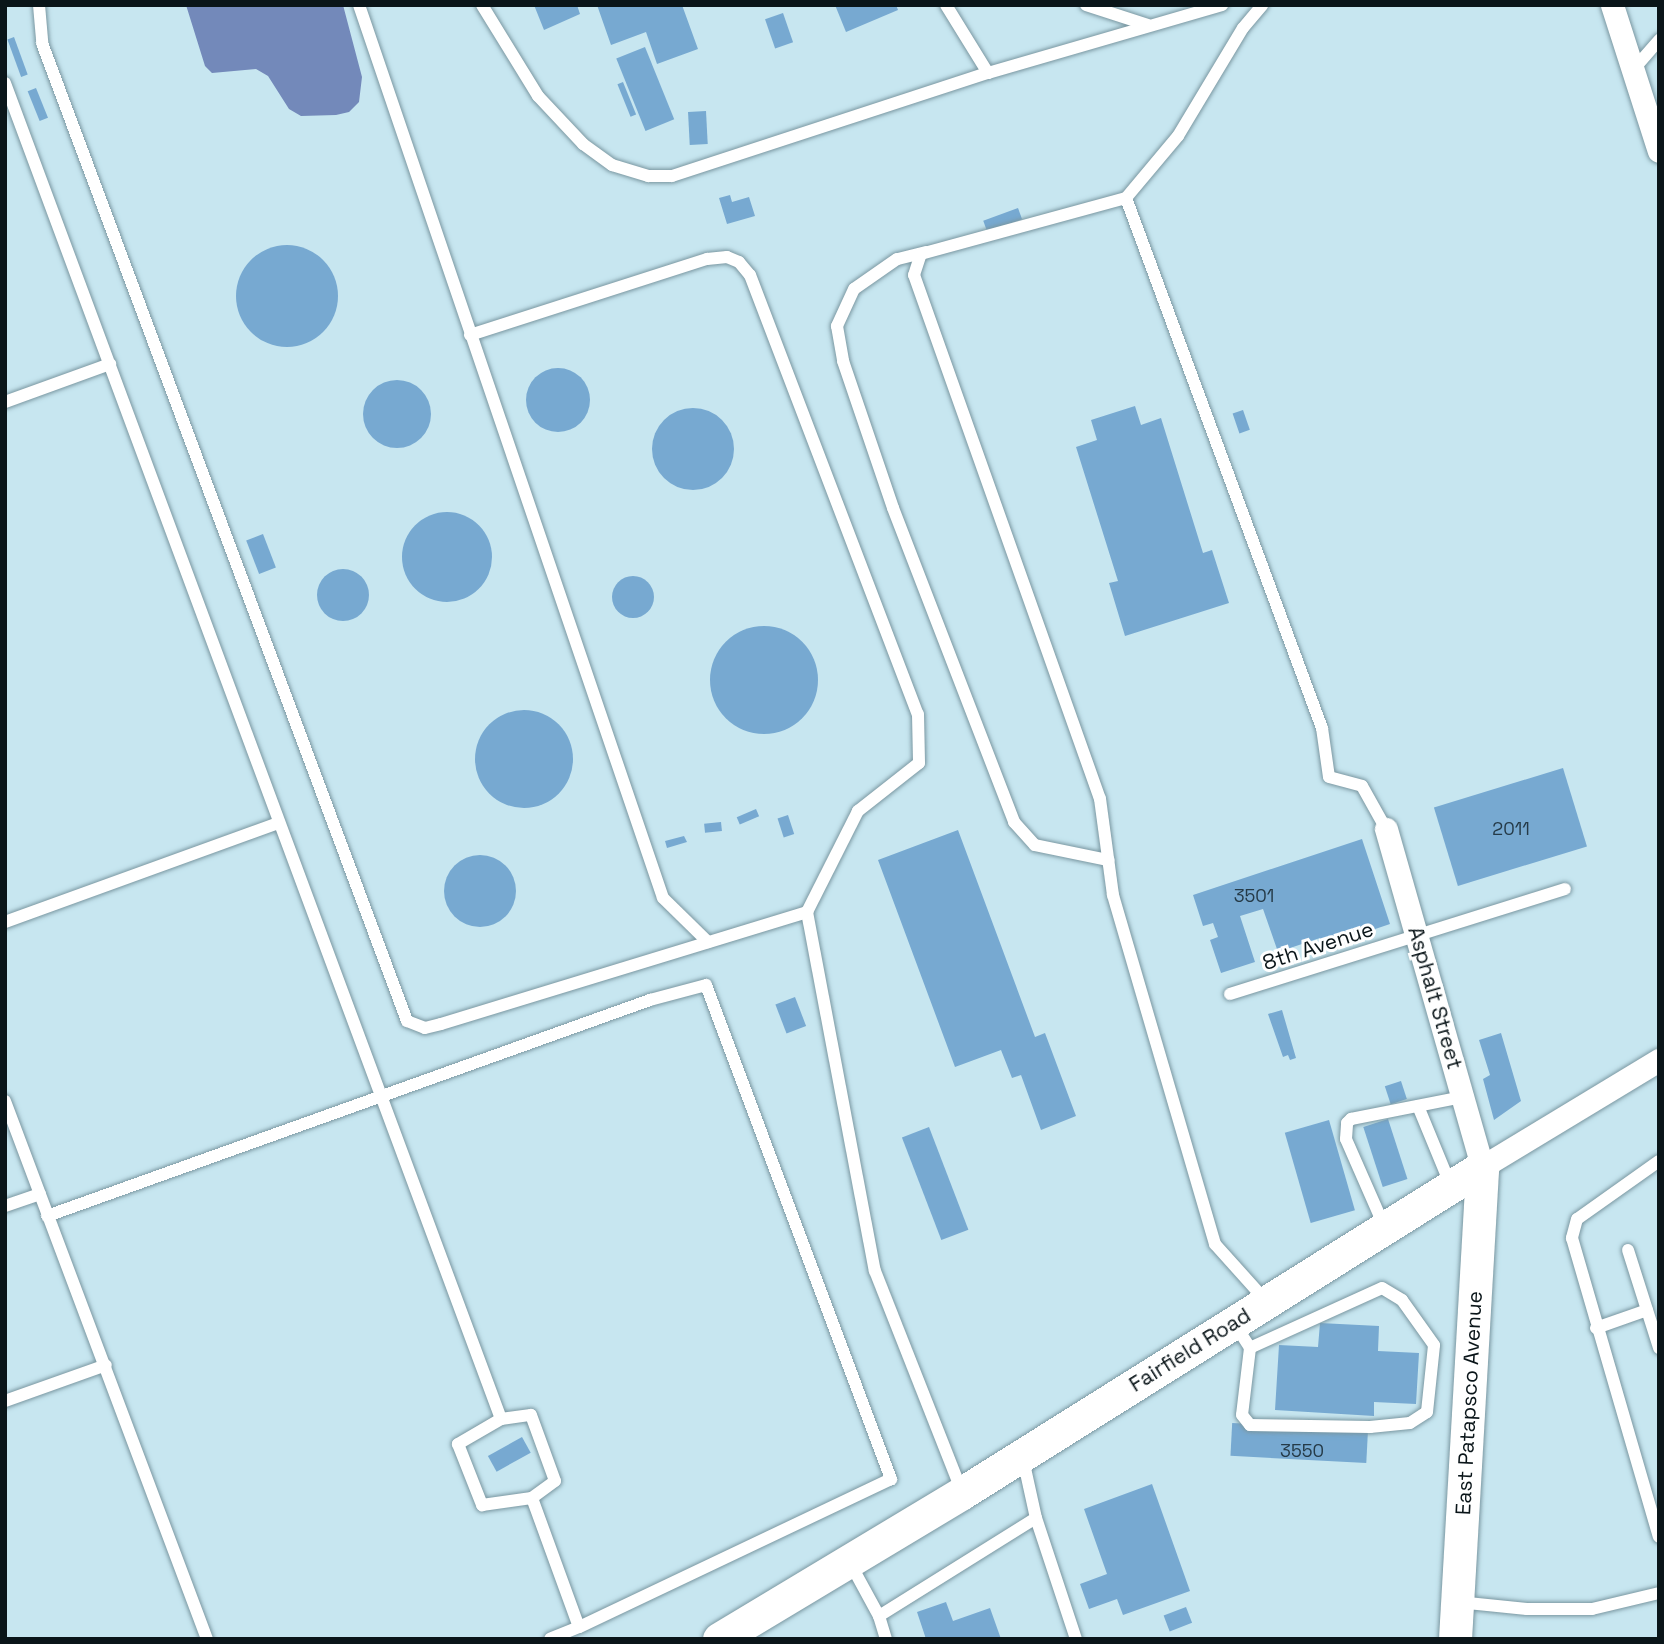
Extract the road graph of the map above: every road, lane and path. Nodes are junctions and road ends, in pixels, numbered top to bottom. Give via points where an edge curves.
1 (39, 5) edge
2 (359, 5) edge
3 (482, 5) edge
4 (946, 5) edge
5 (1086, 5) edge
6 (1222, 5) edge
7 (1262, 5) edge
8 (1612, 5) edge
9 (1148, 25) junction
10 (1659, 40) edge
11 (1633, 71) junction
12 (988, 73) junction
13 (5, 83) edge
14 (1659, 151) edge
15 (1126, 198) junction
16 (927, 252) junction
17 (470, 335) junction
18 (110, 364) junction
19 (5, 402) edge
20 (279, 823) junction
21 (1386, 830) joint
22 (1108, 860) junction
23 (1565, 888) dead end
24 (807, 912) junction
25 (5, 922) edge
26 (1417, 935) junction
27 (708, 942) junction
28 (1230, 994) dead end
29 (1659, 1060) edge
30 (380, 1096) junction
31 (1462, 1097) junction
32 (5, 1101) edge
33 (1418, 1106) junction
34 (1659, 1161) edge
35 (1482, 1167) junction
36 (1451, 1187) junction
37 (40, 1194) junction
38 (5, 1206) edge
39 (47, 1216) junction
40 (1385, 1228) junction
41 (1628, 1250) dead end
42 (1267, 1302) junction
43 (1647, 1310) junction
44 (1596, 1328) junction
45 (1242, 1336) junction
46 (1659, 1348) edge
47 (106, 1365) junction
48 (5, 1401) edge
49 (501, 1419) junction
50 (1022, 1455) junction
51 (962, 1493) junction
52 (532, 1498) junction
53 (1036, 1518) junction
54 (1659, 1537) edge
55 (849, 1561) junction
56 (1659, 1593) edge
57 (1457, 1602) junction
58 (879, 1616) junction
59 (579, 1627) junction
60 (207, 1639) edge
61 (550, 1639) edge
62 (719, 1639) edge
63 (886, 1639) edge
64 (1076, 1639) edge
65 (1455, 1639) edge

1 - 27 lane via 42,43 407,1021 425,1028 441,1024
2 - 17 lane
3 - 12 lane via 538,96 583,144 612,165 648,176 672,176
4 - 12 lane
5 - 9 lane
6 - 9 lane
7 - 15 lane via 1243,28 1178,136
8 - 11 street
9 - 12 lane
10 - 11 lane
11 - 14 street
13 - 18 lane
15 - 16 lane
15 - 21 lane via 1322,728 1329,777 1362,786
16 - 22 lane via 921,254 914,275 1100,799
16 - 22 lane via 897,259 854,289 837,326 843,361 893,508 1014,822 1035,845
17 - 24 lane via 707,259 727,257 750,275 918,714 919,763 858,811
17 - 27 lane via 663,898
18 - 19 lane
18 - 20 lane
20 - 25 lane
20 - 30 lane
21 - 26 street, Asphalt Street
22 - 42 lane via 1113,895 1214,1244
23 - 26 lane, 8th Avenue
24 - 27 lane
24 - 51 lane via 875,1271
26 - 28 lane, 8th Avenue
26 - 31 street, Asphalt Street
29 - 35 street, Fairfield Road
30 - 39 lane
30 - 49 lane
30 - 59 lane via 650,1000 706,985 891,1479
31 - 33 lane
31 - 35 street, Asphalt Street
32 - 37 lane
33 - 36 lane
33 - 40 lane via 1347,1123 1346,1139
34 - 44 lane via 1577,1219 1573,1253
35 - 36 street, Fairfield Road
35 - 57 street, East Patapsco Avenue
36 - 40 street, Fairfield Road
37 - 38 lane
37 - 39 lane
39 - 47 lane
40 - 42 street, Fairfield Road
41 - 43 lane
42 - 45 street, Fairfield Road
43 - 44 lane
43 - 46 lane
44 - 54 lane
45 - 45 lane via 1242,1415 1250,1425 1370,1427 1410,1423 1427,1412 1434,1345 1402,1300 1382,1288
45 - 50 street, Fairfield Road
47 - 48 lane
47 - 60 lane
49 - 52 lane via 531,1415 555,1481
49 - 52 lane via 457,1444 482,1505
50 - 51 street, Fairfield Road
50 - 53 lane
51 - 55 street, Fairfield Road
52 - 59 lane
53 - 58 lane
53 - 64 lane
55 - 58 lane
55 - 62 street, Fairfield Road
56 - 57 lane via 1592,1609
57 - 65 street, East Patapsco Avenue
58 - 63 lane
59 - 61 lane

